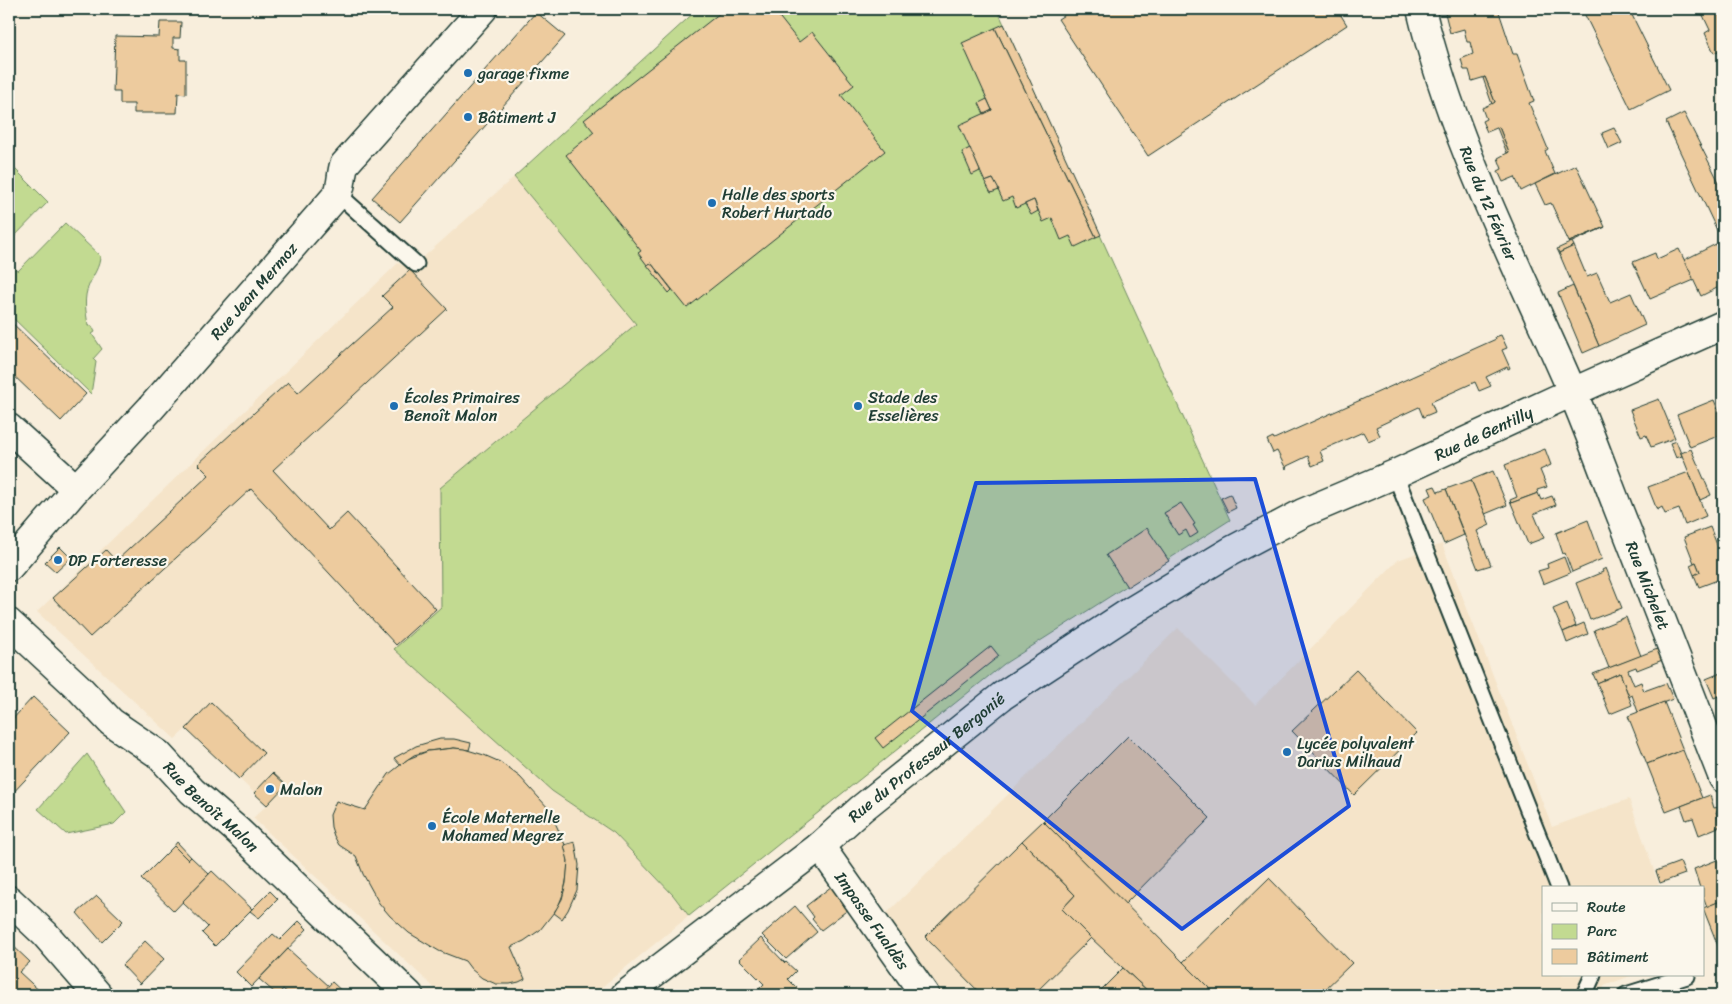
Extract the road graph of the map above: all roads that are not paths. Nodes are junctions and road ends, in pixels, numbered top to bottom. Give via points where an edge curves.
1 (483, 9) edge
2 (1421, 9) edge
3 (338, 194) junction
4 (416, 264) dead end
5 (1723, 325) edge
6 (1573, 392) junction
7 (9, 428) edge
8 (1395, 474) junction
9 (76, 489) junction
10 (1244, 543) joint
11 (9, 567) edge
12 (9, 623) edge
13 (1723, 778) edge
14 (820, 846) junction
15 (1558, 886) edge
16 (9, 900) edge
17 (1593, 976) edge
18 (1687, 976) edge
19 (98, 995) edge
20 (408, 995) edge
21 (624, 995) edge
22 (925, 995) edge
23 (1584, 995) edge
24 (1626, 995) edge

1 - 3 street via 344,165
2 - 6 street, Rue du 12 Février via 1450,109 1472,166
3 - 4 lane
3 - 9 street, Rue Jean Mermoz
5 - 6 street, Rue de Gentilly
6 - 8 street, Rue de Gentilly
6 - 13 street, Rue Michelet
7 - 9 street
8 - 10 street, Rue de Gentilly via 1303,513
8 - 15 lane
9 - 11 street, Rue Jean Mermoz
10 - 14 street, Rue du Professeur Bergonié via 1130,612 1002,696
12 - 20 street, Rue Benoît Malon via 111,722 158,754 192,791 238,830
14 - 21 street, Rue du Professeur Bergonié
14 - 22 street, Impasse Fualdès
16 - 19 street via 45,934
17 - 23 lane
18 - 24 lane

